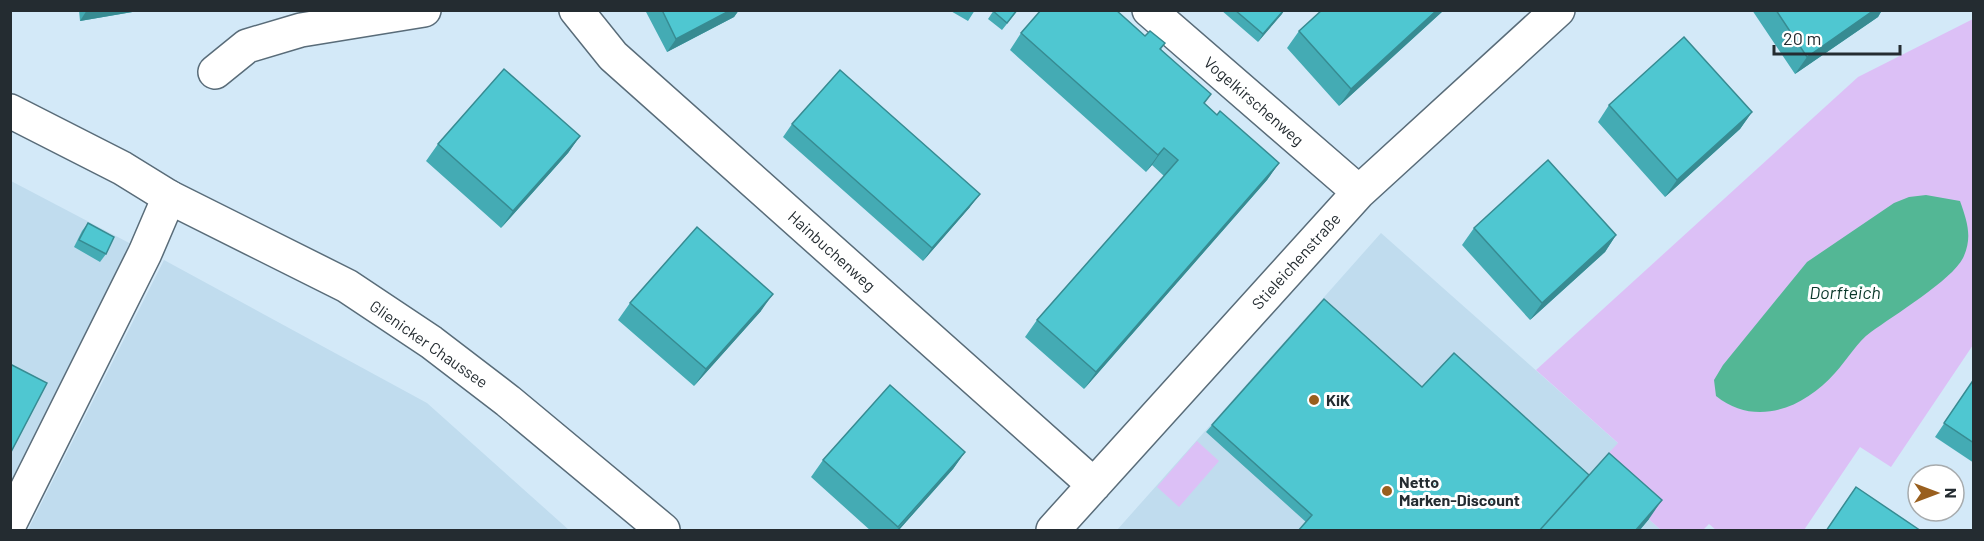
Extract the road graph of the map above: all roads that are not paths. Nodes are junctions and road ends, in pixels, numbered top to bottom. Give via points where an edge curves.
1 (424, 10) edge
2 (576, 10) edge
3 (1149, 10) edge
4 (1558, 10) edge
5 (215, 72) dead end
6 (10, 111) edge
7 (1359, 192) junction
8 (169, 197) junction
9 (1094, 485) junction
10 (10, 523) edge
11 (663, 531) edge
12 (1053, 531) edge

1 - 5 street via 301,30 247,46
2 - 9 street, Hainbuchenweg via 613,56
3 - 7 street, Vogelkirschenweg
4 - 7 street, Stieleichenstraße
6 - 8 street, Glienicker Chaussee via 122,168
7 - 9 street, Stieleichenstraße
8 - 10 street
8 - 11 street, Glienicker Chaussee via 347,286 431,342 508,400
9 - 12 street, Stieleichenstraße

